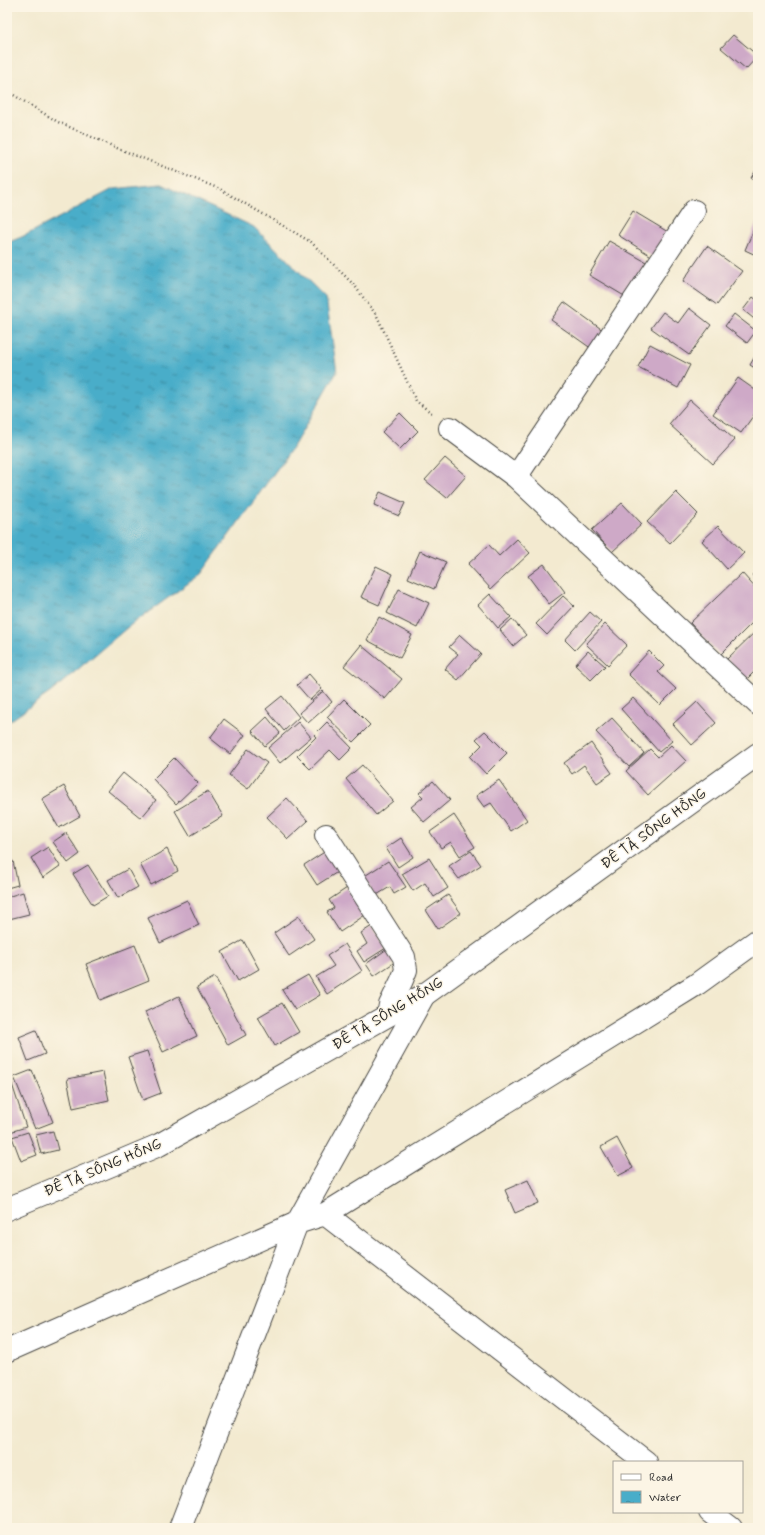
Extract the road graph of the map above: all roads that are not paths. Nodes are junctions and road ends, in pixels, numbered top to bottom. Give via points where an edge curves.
1 (694, 211) dead end
2 (450, 428) road end
3 (516, 477) junction
4 (758, 704) edge
5 (754, 759) edge
6 (326, 835) dead end
7 (758, 940) edge
8 (424, 995) junction
9 (388, 1016) junction
10 (7, 1209) edge
11 (325, 1214) junction
12 (297, 1223) junction
13 (7, 1351) edge
14 (645, 1461) edge
15 (711, 1513) edge
16 (180, 1528) edge
17 (731, 1528) edge

1 - 3 street
2 - 3 street
3 - 4 street
5 - 8 street, ĐÊ TẢ SÔNG HỒNG
6 - 9 street via 404,957 406,970 390,1005
7 - 11 street via 697,984
8 - 9 street, ĐÊ TẢ SÔNG HỒNG
8 - 12 street
9 - 10 street, ĐÊ TẢ SÔNG HỒNG via 159,1145
11 - 12 street
11 - 14 street
12 - 13 street
12 - 16 street
15 - 17 street

